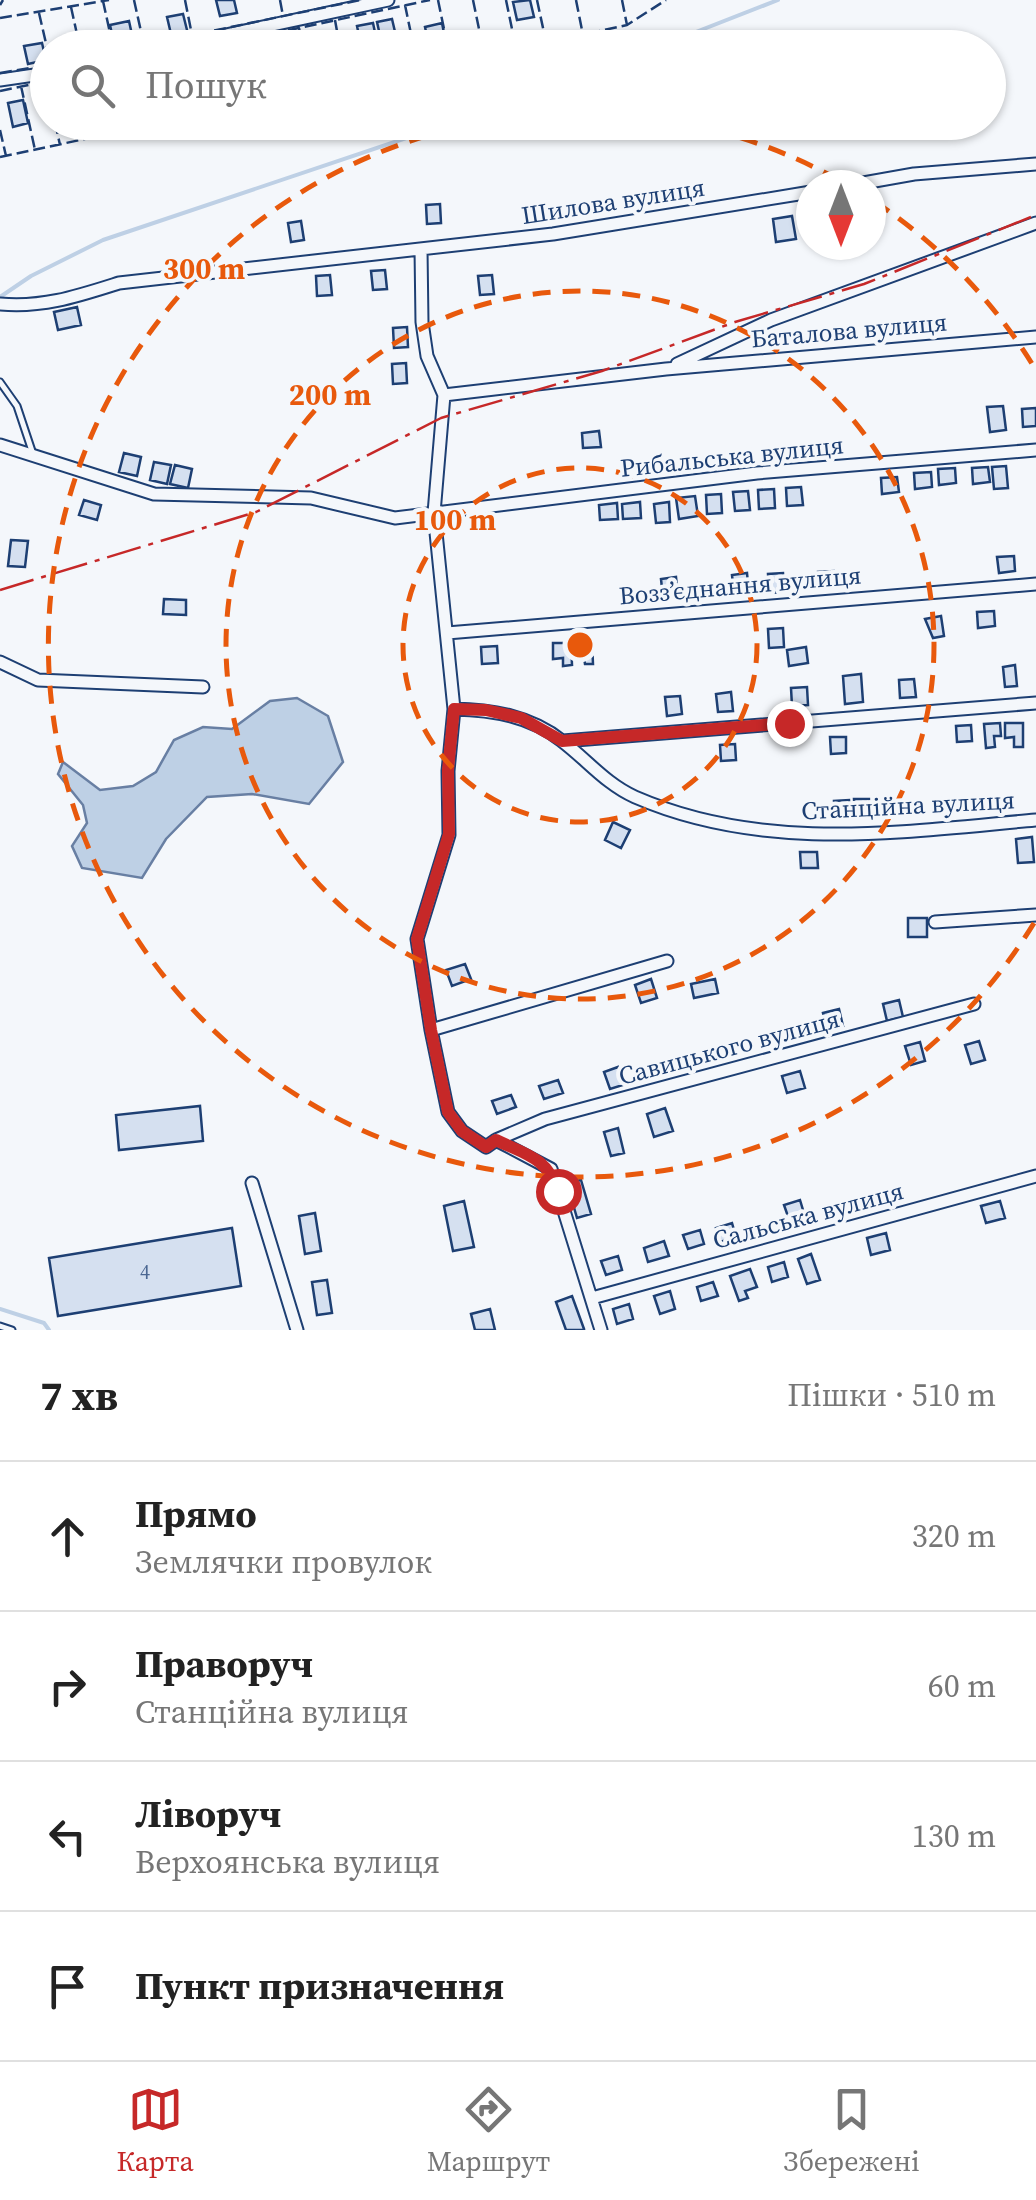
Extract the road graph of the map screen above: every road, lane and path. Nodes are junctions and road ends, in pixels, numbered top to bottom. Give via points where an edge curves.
1 (388, 0) edge
2 (249, 30) edge
3 (30, 76) edge
4 (0, 80) edge
5 (1036, 164) edge
6 (886, 179) edge
7 (796, 194) edge
8 (1036, 223) edge
9 (422, 249) junction
10 (0, 304) edge
11 (1036, 337) edge
12 (666, 369) junction
13 (0, 382) edge
14 (444, 394) junction
15 (0, 446) edge
16 (1036, 450) edge
17 (34, 455) junction
18 (434, 514) junction
19 (1036, 584) edge
20 (448, 632) junction
21 (0, 662) edge
22 (203, 687) dead end
23 (1036, 703) edge
24 (454, 709) junction
25 (562, 741) junction
26 (1036, 820) edge
27 (1036, 916) edge
28 (935, 922) dead end
29 (667, 961) dead end
30 (974, 1004) dead end
31 (431, 1030) junction
32 (496, 1140) junction
33 (1036, 1176) edge
34 (252, 1183) dead end
35 (592, 1298) junction
36 (0, 1326) edge
37 (12, 1330) edge
38 (298, 1330) edge
39 (601, 1330) edge

1 - 2 street
3 - 4 street
5 - 6 street
7 - 9 street, Шилова вулиця
8 - 12 street, Баталова вулиця via 770,320
9 - 10 street, Шилова вулиця via 118,283 65,300
9 - 14 street via 427,356
11 - 12 street, Баталова вулиця
12 - 14 street, Баталова вулиця
13 - 17 lane via 18,406
14 - 18 street
15 - 17 street, Рибальська вулиця
16 - 18 street, Рибальська вулиця via 757,474
17 - 18 street, Рибальська вулиця via 154,494 311,498 395,518
18 - 20 street
19 - 20 street, Возз’єднання вулиця
20 - 24 street
21 - 22 street via 38,680
23 - 25 street
24 - 25 street, Станційна вулиця via 521,718
24 - 31 street via 449,834 417,939
25 - 26 street, Станційна вулиця via 632,796 759,831 862,835
27 - 28 street
29 - 31 street
30 - 32 street, Савицького вулиця via 546,1120
31 - 32 street via 448,1112 474,1142 486,1147
32 - 35 street via 551,1170
33 - 35 street, Сальська вулиця
34 - 38 street
35 - 39 street
36 - 37 lane

